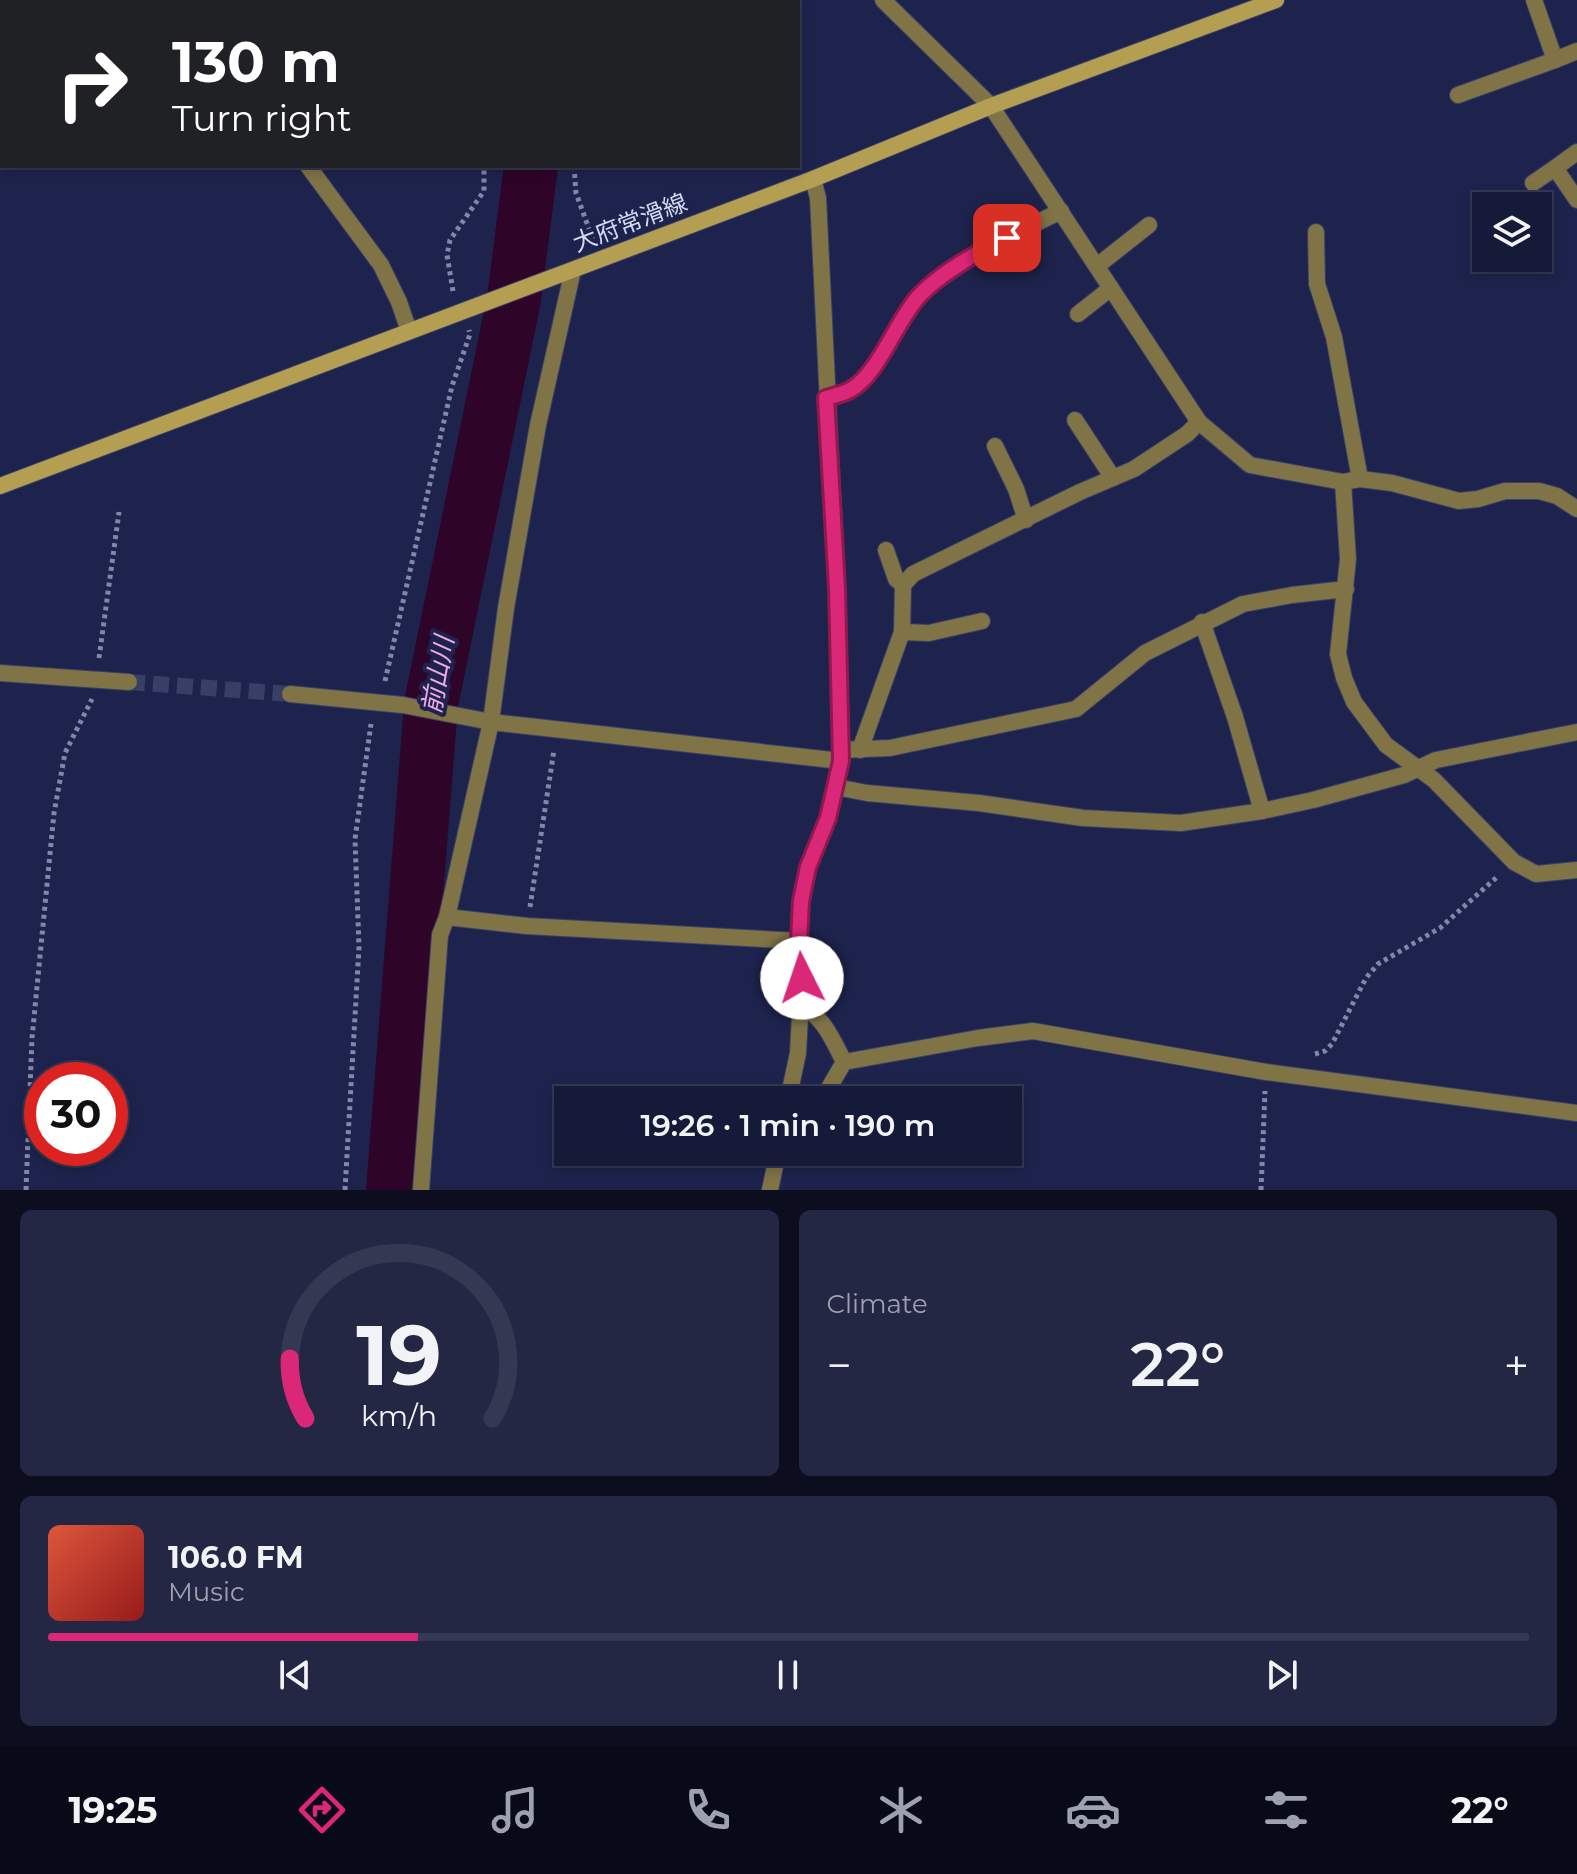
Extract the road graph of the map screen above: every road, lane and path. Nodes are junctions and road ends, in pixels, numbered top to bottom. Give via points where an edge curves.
1 (883, 0) edge
2 (1276, 0) edge
3 (1534, 0) edge
4 (1577, 51) edge
5 (1555, 60) junction
6 (1458, 95) dead end
7 (991, 106) junction
8 (1577, 152) edge
9 (309, 168) edge
10 (484, 168) edge
11 (574, 168) edge
12 (1555, 168) junction
13 (813, 179) junction
14 (1533, 183) dead end
15 (1577, 200) edge
16 (1061, 211) junction
17 (1149, 225) dead end
18 (1316, 232) dead end
19 (600, 260) junction
20 (1097, 266) junction
21 (573, 270) junction
22 (1111, 288) junction
23 (464, 310) junction
24 (1078, 314) dead end
25 (409, 331) junction
26 (826, 398) junction
27 (1075, 420) dead end
28 (1199, 422) junction
29 (995, 446) dead end
30 (1113, 478) junction
31 (1351, 481) junction
32 (0, 486) edge
33 (1577, 509) edge
34 (119, 512) dead end
35 (1026, 520) junction
36 (886, 550) dead end
37 (903, 585) junction
38 (1346, 589) junction
39 (982, 621) dead end
40 (1202, 622) junction
41 (902, 632) junction
42 (99, 663) dead end
43 (0, 673) edge
44 (129, 682) tunnel mouth
45 (95, 693) dead end
46 (290, 694) tunnel mouth
47 (377, 703) junction
48 (485, 721) junction
49 (557, 730) junction
50 (1577, 732) edge
51 (860, 750) junction
52 (840, 756) junction
53 (1417, 766) junction
54 (836, 787) junction
55 (1262, 811) junction
56 (1514, 862) junction
57 (1577, 870) edge
58 (447, 917) junction
59 (527, 926) junction
60 (799, 941) junction
61 (800, 1005) junction
62 (1309, 1055) dead end
63 (844, 1062) junction
64 (1266, 1072) junction
65 (791, 1086) edge
66 (830, 1086) edge
67 (1577, 1113) edge
68 (775, 1166) edge
69 (26, 1190) edge
70 (345, 1190) edge
71 (421, 1190) edge
72 (770, 1190) edge
73 (1261, 1190) edge

1 - 7 street
2 - 7 main road, 大府常滑線
3 - 5 street
4 - 5 street
5 - 6 street
7 - 13 main road, 大府常滑線
7 - 16 street
8 - 12 street
9 - 25 street via 381,265
10 - 23 path via 484,191 450,240 447,255 448,276
11 - 19 path via 576,193
12 - 14 street
12 - 15 street
13 - 19 main road, 大府常滑線
13 - 26 street
16 - 20 street
16 - 26 street via 980,251 929,288 901,319 871,369 851,390
17 - 20 street
18 - 31 street via 1317,284 1334,337
19 - 21 main road, 大府常滑線
20 - 22 street
21 - 23 main road, 大府常滑線
21 - 48 street via 538,425
22 - 24 street
22 - 28 street
23 - 25 main road, 大府常滑線
23 - 47 path via 470,334 452,386
25 - 32 main road, 大府常滑線
26 - 52 street
27 - 30 street
28 - 30 street
28 - 31 street via 1250,465
29 - 35 street
30 - 35 street
31 - 33 street via 1392,483 1459,501 1505,491 1539,491
31 - 38 street
34 - 42 path
35 - 37 street via 913,574
36 - 37 street
37 - 41 street
38 - 40 street via 1243,604
38 - 53 street via 1338,654 1344,678 1369,725 1386,745
39 - 41 street via 929,633
40 - 51 street via 1145,653 1076,709
40 - 55 street
41 - 51 street
43 - 44 street
45 - 69 path via 65,753 54,813 32,1038
46 - 47 street
47 - 48 street
47 - 70 path via 355,839 359,947
48 - 49 street
48 - 58 street
49 - 52 street
49 - 59 path
50 - 53 street
51 - 52 street
52 - 54 street
53 - 55 street via 1404,775
53 - 56 street
54 - 55 street via 1132,823 1181,823
54 - 60 street via 808,867
56 - 57 street via 1536,874
56 - 62 path via 1440,928 1378,964 1332,1044
58 - 59 street
58 - 71 street via 440,935
59 - 60 street
60 - 61 street
61 - 63 street via 822,1022
61 - 65 street
63 - 64 street via 1033,1031
63 - 66 street
64 - 67 street
64 - 73 path
68 - 72 street

